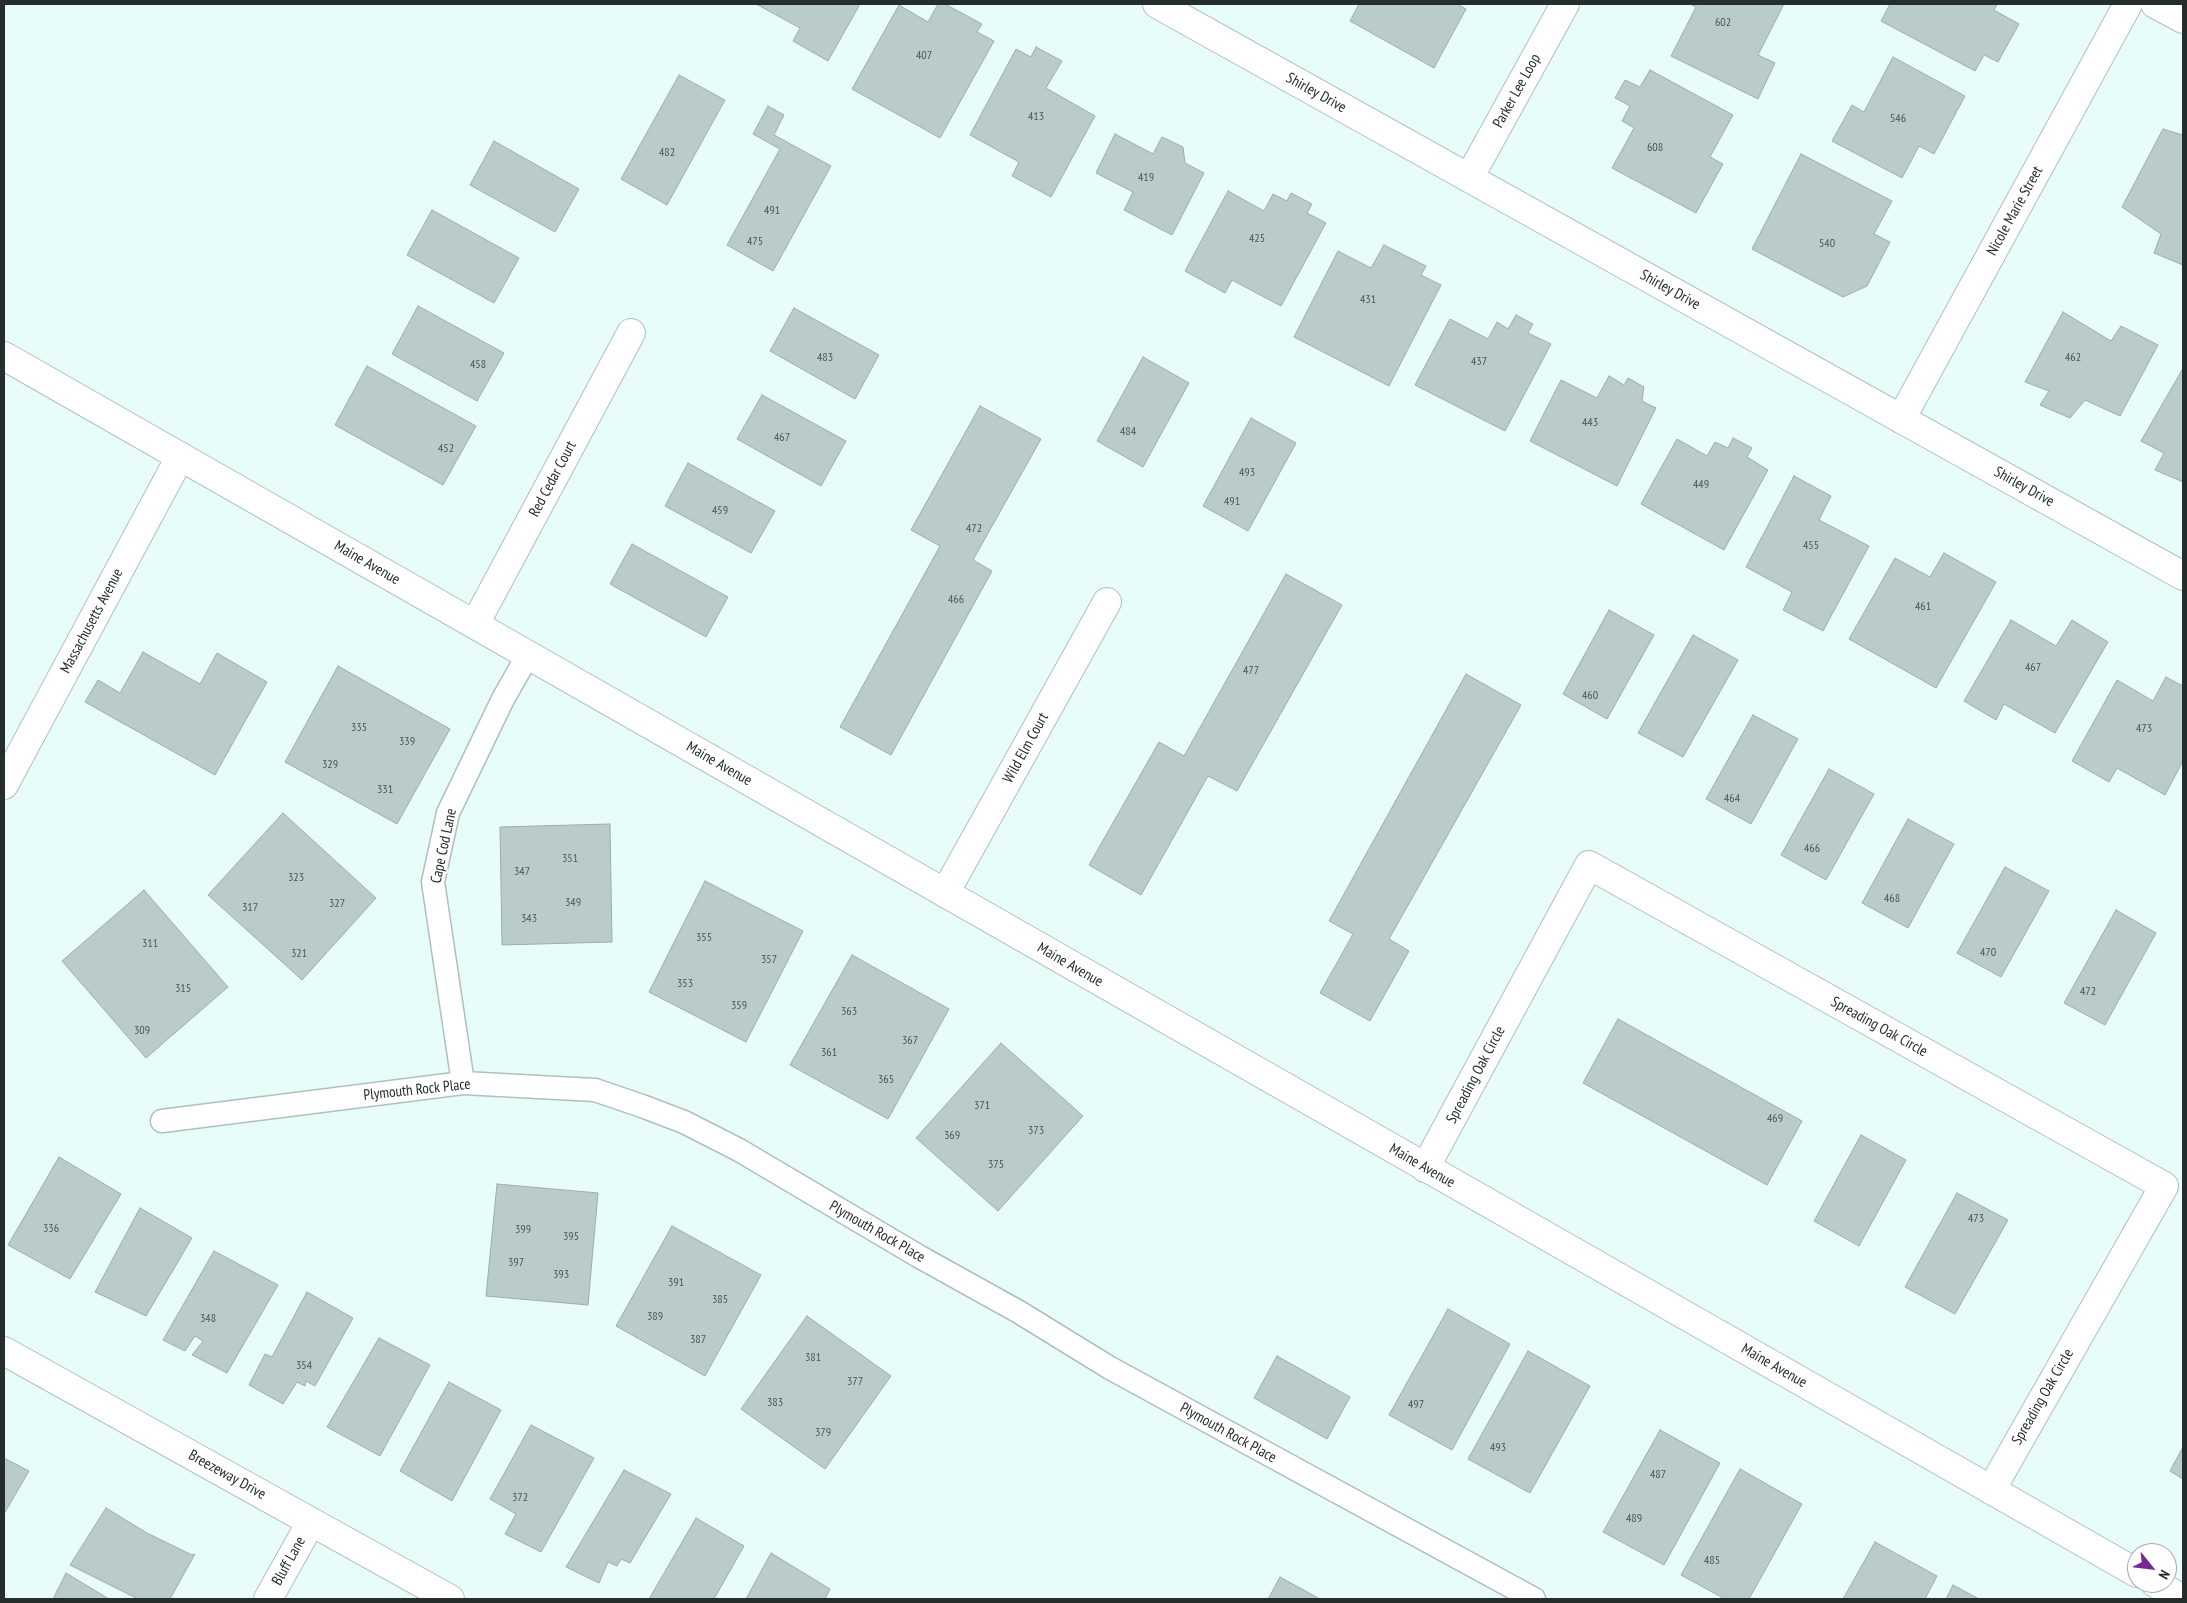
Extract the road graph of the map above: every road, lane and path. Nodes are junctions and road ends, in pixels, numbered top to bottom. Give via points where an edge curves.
1 (1157, 4) edge
2 (1566, 4) edge
3 (2128, 4) edge
4 (2155, 4) edge
5 (2183, 19) edge
6 (1469, 178) junction
7 (630, 333) dead end
8 (4, 356) edge
9 (1901, 419) junction
10 (180, 457) junction
11 (2183, 576) edge
12 (1106, 602) dead end
13 (475, 624) junction
14 (528, 655) junction
15 (4, 785) edge
16 (945, 893) junction
17 (463, 1083) junction
18 (162, 1121) dead end
19 (1425, 1168) junction
20 (4, 1350) edge
21 (1991, 1490) junction
22 (311, 1522) junction
23 (2127, 1567) edge
24 (268, 1599) edge
25 (450, 1599) edge
26 (1534, 1599) edge

1 - 6 street, Shirley Drive
2 - 6 street, Parker Lee Loop
3 - 9 street, Nicole Marie Street
4 - 5 street
6 - 9 street, Shirley Drive
7 - 13 street, Red Cedar Court
8 - 10 street, Maine Avenue
9 - 11 street, Shirley Drive
10 - 13 street, Maine Avenue
10 - 15 street, Massachusetts Avenue
12 - 16 street, Wild Elm Court
13 - 14 street, Maine Avenue
14 - 16 street, Maine Avenue
14 - 17 lane, Cape Cod Lane via 448,813 433,882
16 - 19 street, Maine Avenue
17 - 18 lane, Plymouth Rock Place
17 - 26 lane, Plymouth Rock Place via 595,1090 684,1122 739,1150 1110,1368
19 - 21 street, Maine Avenue
19 - 21 street, Spreading Oak Circle via 1589,865 2164,1186
20 - 22 street, Breezeway Drive
21 - 23 street, Maine Avenue
22 - 24 street, Bluff Lane
22 - 25 street, Breezeway Drive

